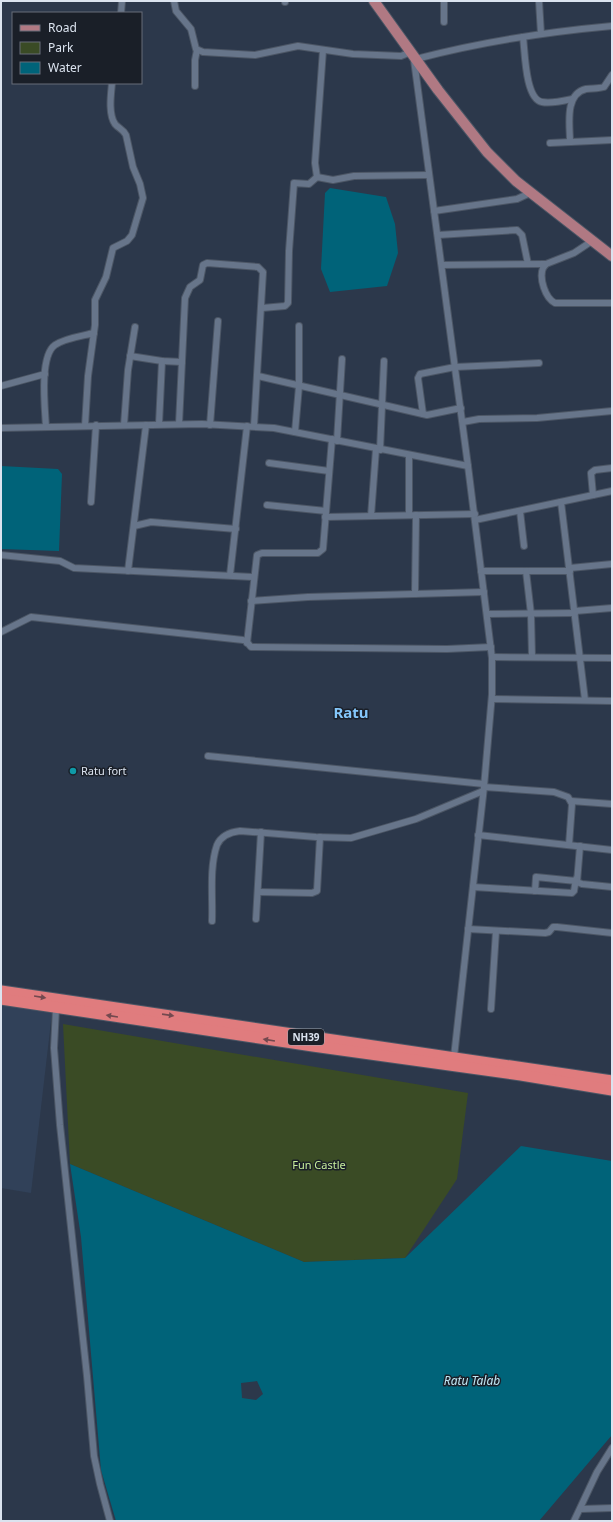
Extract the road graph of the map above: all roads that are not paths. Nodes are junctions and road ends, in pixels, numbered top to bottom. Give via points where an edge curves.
1 (122, 1) edge
2 (174, 1) edge
3 (374, 1) edge
4 (444, 1) edge
5 (538, 1) edge
6 (120, 12) edge
7 (444, 22) dead end
8 (612, 26) edge
9 (540, 34) junction
10 (523, 37) junction
11 (198, 50) junction
12 (323, 50) junction
13 (414, 55) junction
14 (612, 75) edge
15 (112, 84) edge
16 (195, 86) dead end
17 (572, 99) junction
18 (612, 140) edge
19 (570, 142) junction
20 (550, 143) dead end
21 (430, 175) junction
22 (317, 177) junction
23 (530, 193) junction
24 (434, 211) junction
25 (438, 235) junction
26 (592, 241) junction
27 (612, 256) edge
28 (528, 264) junction
29 (546, 264) junction
30 (442, 265) junction
31 (612, 303) edge
32 (262, 308) junction
33 (218, 321) dead end
34 (299, 326) dead end
35 (135, 327) dead end
36 (94, 333) junction
37 (130, 356) junction
38 (342, 359) dead end
39 (162, 361) junction
40 (384, 361) dead end
41 (182, 362) junction
42 (539, 363) dead end
43 (455, 367) junction
44 (45, 374) junction
45 (258, 376) junction
46 (1, 386) edge
47 (299, 386) junction
48 (340, 395) junction
49 (381, 404) junction
50 (461, 408) junction
51 (612, 411) edge
52 (422, 414) junction
53 (463, 422) junction
54 (159, 424) junction
55 (179, 424) junction
56 (210, 424) junction
57 (96, 425) junction
58 (124, 425) junction
59 (146, 425) junction
60 (85, 426) junction
61 (247, 426) junction
62 (254, 426) junction
63 (46, 427) junction
64 (1, 428) edge
65 (295, 432) junction
66 (335, 440) junction
67 (378, 450) junction
68 (409, 456) junction
69 (269, 463) dead end
70 (468, 466) junction
71 (612, 468) edge
72 (329, 471) junction
73 (612, 491) edge
74 (593, 495) junction
75 (91, 502) dead end
76 (562, 502) junction
77 (267, 505) dead end
78 (520, 511) junction
79 (325, 514) junction
80 (412, 515) junction
81 (371, 516) junction
82 (475, 517) junction
83 (134, 526) junction
84 (236, 529) junction
85 (524, 546) dead end
86 (1, 555) edge
87 (612, 564) edge
88 (570, 569) junction
89 (128, 570) junction
90 (482, 571) junction
91 (526, 571) junction
92 (230, 575) junction
93 (253, 577) junction
94 (484, 592) junction
95 (415, 594) junction
96 (252, 601) junction
97 (612, 608) edge
98 (575, 612) junction
99 (487, 614) junction
100 (531, 614) junction
101 (1, 632) edge
102 (247, 643) junction
103 (491, 647) junction
104 (492, 657) junction
105 (532, 657) junction
106 (579, 657) junction
107 (612, 658) edge
108 (492, 699) junction
109 (586, 700) junction
110 (612, 701) edge
111 (208, 756) dead end
112 (484, 787) junction
113 (571, 800) junction
114 (612, 804) edge
115 (261, 832) junction
116 (478, 836) junction
117 (320, 837) junction
118 (569, 845) junction
119 (580, 846) junction
120 (612, 850) edge
121 (576, 880) junction
122 (473, 887) junction
123 (612, 888) edge
124 (535, 891) junction
125 (258, 892) junction
126 (256, 919) dead end
127 (212, 921) dead end
128 (468, 929) junction
129 (496, 931) junction
130 (612, 932) edge
131 (1, 991) edge
132 (1, 999) edge
133 (56, 1008) junction
134 (491, 1009) dead end
135 (454, 1057) junction
136 (612, 1081) edge
137 (612, 1090) edge
138 (612, 1448) edge
139 (612, 1508) edge
140 (581, 1509) junction
141 (110, 1521) edge
142 (574, 1521) edge

1 - 6 street
2 - 11 street via 176,12 191,29
3 - 13 main road
4 - 7 street
5 - 9 street
8 - 9 street
9 - 10 street
10 - 13 street
10 - 17 street via 528,80 534,97 539,102 546,103
11 - 12 street via 255,55 298,46
11 - 16 street via 195,60
12 - 13 street via 353,54
12 - 22 street via 315,163
13 - 21 street
13 - 23 main road via 464,126 503,170
14 - 17 street via 604,87 582,91
15 - 36 street via 113,120 126,135 143,198 132,236 112,250 106,277 95,300
17 - 19 street
18 - 19 street
19 - 20 street
21 - 22 street via 354,176 333,180
21 - 24 street
22 - 32 street via 309,184 298,182 292,185 287,305 281,308
23 - 24 street via 517,199
23 - 26 main road
24 - 25 street
25 - 28 street via 517,230 522,235
25 - 30 street
26 - 27 main road
26 - 29 street via 574,253
28 - 29 street
28 - 30 street
29 - 31 street via 542,278 551,302
30 - 43 street
32 - 41 street via 264,275 261,268 204,264 200,280 190,286 185,298
32 - 45 street
33 - 56 street
34 - 47 street
35 - 37 street
36 - 44 street via 55,345 48,354
36 - 60 street
37 - 39 street
37 - 58 street
38 - 48 street
39 - 41 street
39 - 54 street
40 - 49 street
41 - 55 street
42 - 43 street
43 - 50 street
43 - 52 street via 419,375
44 - 46 street
44 - 63 street
45 - 47 street
45 - 62 street
47 - 48 street
47 - 65 street
48 - 49 street
48 - 66 street
49 - 52 street
49 - 67 street
50 - 52 street via 433,415
50 - 53 street
51 - 53 street
53 - 70 street
54 - 55 street
54 - 59 street
55 - 56 street
56 - 61 street
57 - 58 street
57 - 60 street
57 - 75 street
58 - 59 street
59 - 83 street
60 - 63 street
61 - 62 street
61 - 84 street
62 - 65 street
63 - 64 street
65 - 66 street
66 - 67 street
66 - 72 street
67 - 68 street
67 - 81 street
68 - 70 street
68 - 80 street
69 - 72 street
70 - 82 street
71 - 74 street via 594,470 591,473
72 - 79 street
73 - 74 street
74 - 76 street
76 - 78 street
76 - 88 street
77 - 79 street
78 - 82 street
78 - 85 street
79 - 81 street
79 - 93 street via 322,551 259,554 255,557
80 - 81 street
80 - 82 street
80 - 95 street
82 - 90 street
83 - 84 street via 151,522
83 - 89 street
84 - 92 street
86 - 89 street via 60,561 74,568
87 - 88 street
88 - 91 street
88 - 98 street
89 - 92 street
90 - 91 street
90 - 94 street
91 - 100 street
92 - 93 street
93 - 96 street
94 - 95 street
94 - 99 street
95 - 96 street
96 - 102 street
97 - 98 street
98 - 100 street
98 - 106 street
99 - 100 street
99 - 103 street
100 - 105 street
101 - 102 street via 31,616 220,637 243,640
102 - 103 street via 255,647
103 - 104 street
104 - 105 street
104 - 108 street
105 - 106 street
106 - 107 street
106 - 109 street
108 - 109 street
108 - 112 street
109 - 110 street
111 - 112 street
112 - 113 street via 560,793
112 - 116 street
112 - 117 street via 416,819 364,835 351,838
113 - 114 street
113 - 118 street
115 - 117 street
115 - 125 street
115 - 127 street via 231,832 217,844 213,866
116 - 118 street
116 - 122 street
117 - 125 street via 317,891
118 - 119 street
119 - 120 street
119 - 121 street
121 - 123 street via 582,884
121 - 124 street via 572,893
121 - 124 street via 536,877
122 - 124 street
122 - 128 street
125 - 126 street
128 - 129 street
128 - 135 street
129 - 130 street via 545,933 557,926
129 - 134 street
131 -> 135 highway, NH39
132 - 133 highway, NH39
137 -> 133 highway, NH39
133 - 141 street via 54,1048 63,1159 94,1456
135 - 136 highway, NH39
138 - 140 street via 597,1472
139 - 140 street
140 - 142 street

